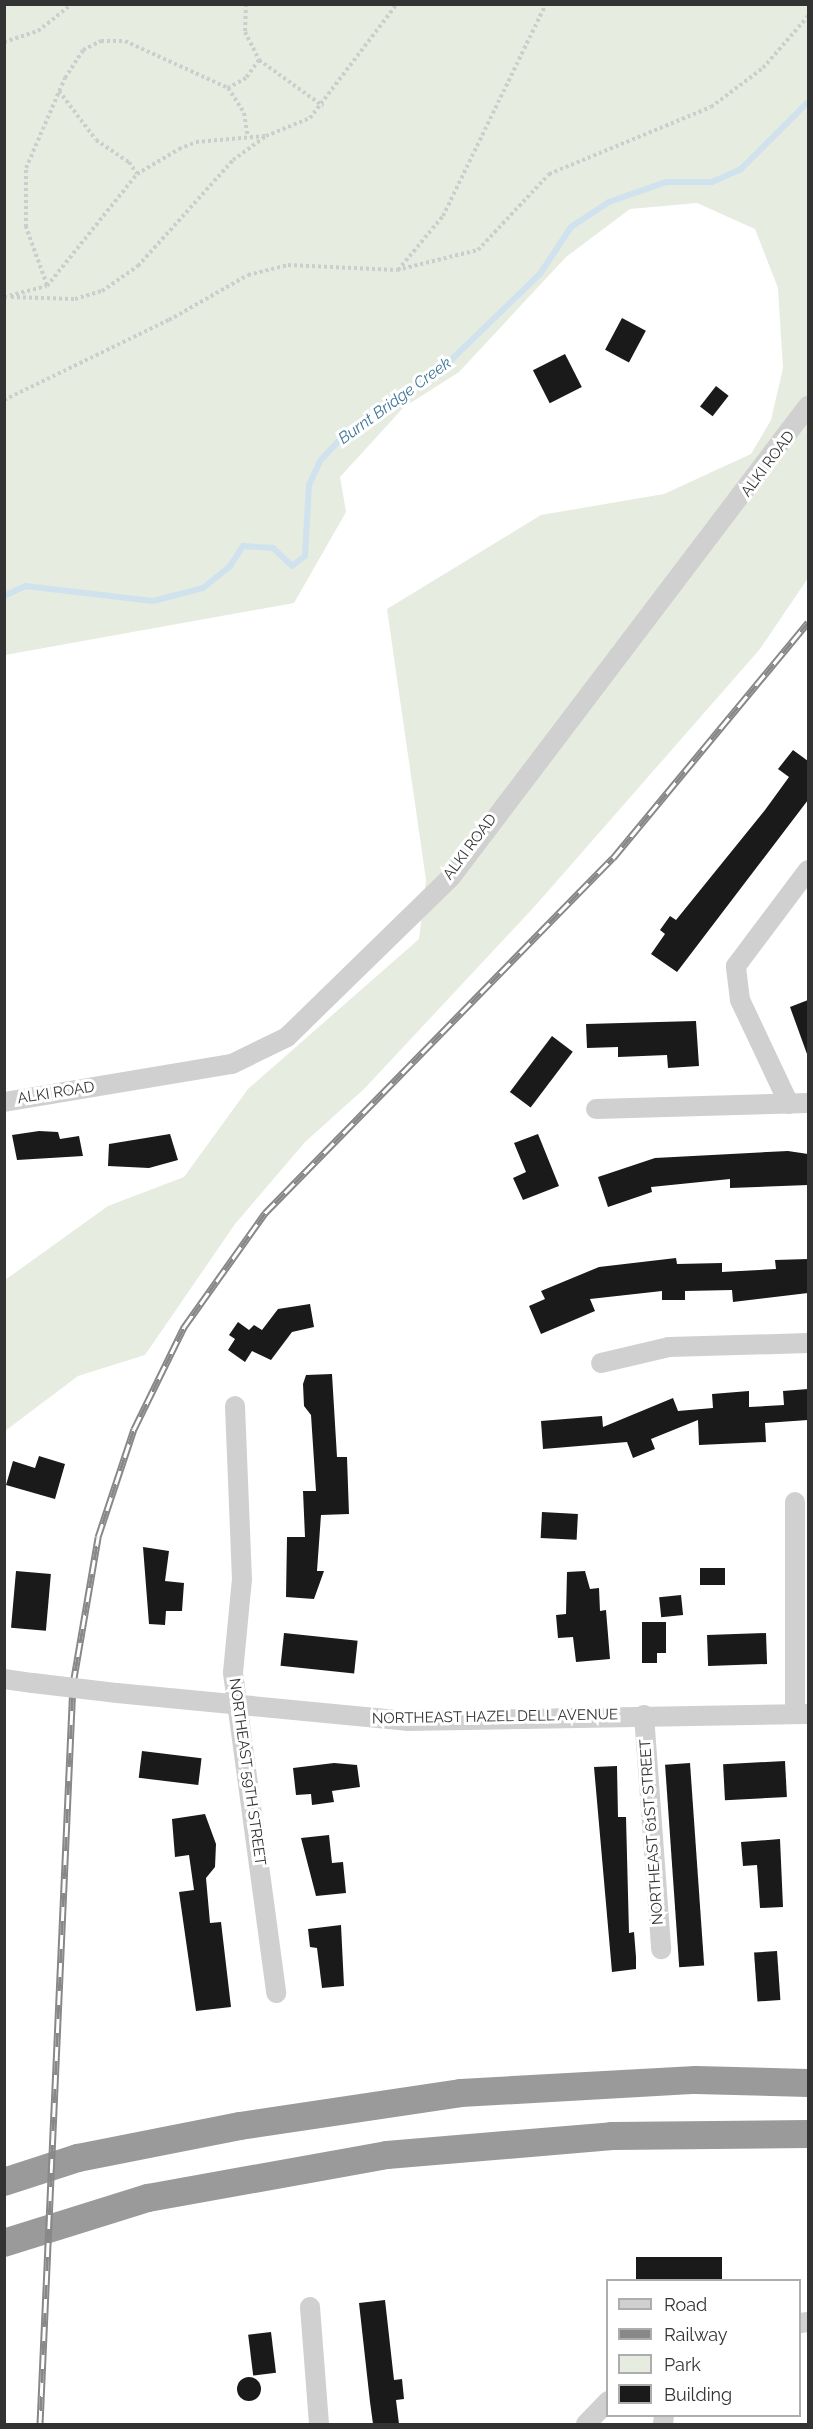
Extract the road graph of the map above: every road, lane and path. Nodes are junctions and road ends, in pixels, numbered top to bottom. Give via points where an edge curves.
1 (72, 4) edge
2 (246, 4) edge
3 (397, 4) edge
4 (546, 4) edge
5 (808, 16) edge
6 (4, 42) edge
7 (259, 60) junction
8 (228, 88) junction
9 (59, 91) junction
10 (323, 106) junction
11 (266, 136) junction
12 (248, 137) junction
13 (137, 174) junction
14 (397, 270) junction
15 (47, 286) junction
16 (4, 297) edge
17 (4, 400) edge
18 (808, 406) edge
19 (808, 870) edge
20 (4, 1102) edge
21 (799, 1104) edge
22 (596, 1109) dead end
23 (808, 1343) edge
24 (601, 1363) dead end
25 (235, 1406) dead end
26 (795, 1502) dead end
27 (4, 1679) edge
28 (236, 1707) junction
29 (644, 1715) junction
30 (805, 1717) edge
31 (661, 1949) dead end
32 (276, 1993) dead end
33 (808, 2083) edge
34 (808, 2134) edge
35 (4, 2182) edge
36 (4, 2243) edge
37 (310, 2307) dead end
38 (606, 2403) edge
39 (319, 2424) edge
40 (586, 2424) edge

1 - 6 path via 38,31
2 - 7 path via 245,33
3 - 10 path
4 - 14 path via 443,216
5 - 14 path via 763,68 711,107 549,174 478,250
7 - 8 path via 246,78
7 - 10 path
8 - 9 path via 125,41 101,40 83,50
8 - 12 path via 244,113
9 - 13 path via 96,140 129,162
9 - 15 path via 26,168 26,227
10 - 11 path via 291,129
11 - 12 path
11 - 16 path via 233,160 138,266 102,291 75,299
12 - 13 path via 196,142
13 - 15 path
14 - 17 path via 288,265 248,274 170,320
15 - 16 path
18 - 20 street, ALKI ROAD via 450,877 287,1037 232,1064
19 - 21 street via 736,966 740,999
21 - 22 street
23 - 24 street via 669,1347
25 - 28 street, NORTHEAST 59TH STREET via 242,1527 233,1673
26 - 30 street
27 - 28 street, NORTHEAST HAZEL DELL AVENUE, bridge
28 - 29 street, NORTHEAST HAZEL DELL AVENUE via 407,1721
28 - 32 street, NORTHEAST 59TH STREET via 245,1734
29 - 30 street, NORTHEAST HAZEL DELL AVENUE
29 - 31 street, NORTHEAST 61ST STREET
33 - 35 highway via 609,2083 372,2104 78,2158
34 - 36 highway via 612,2136 387,2155 148,2198
37 - 39 street
38 - 40 street

